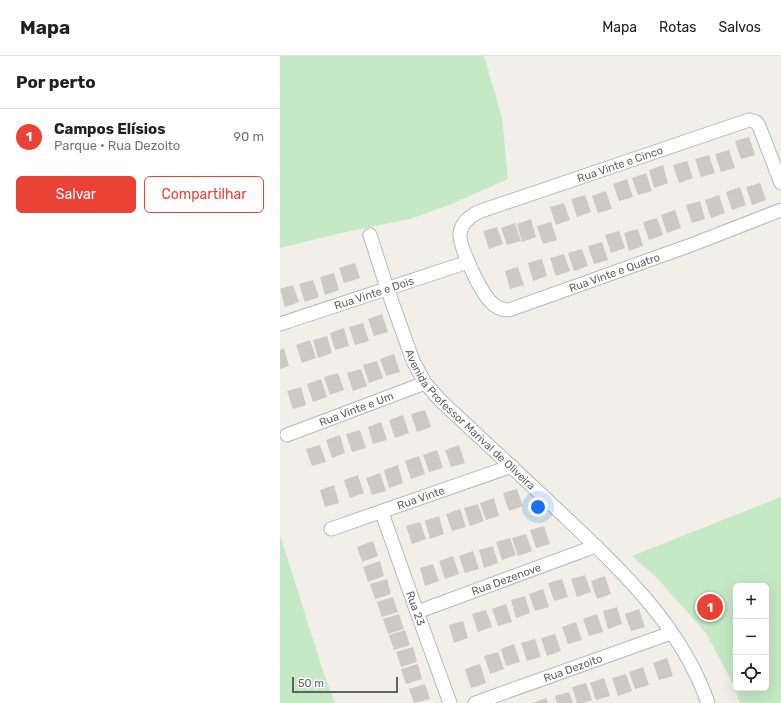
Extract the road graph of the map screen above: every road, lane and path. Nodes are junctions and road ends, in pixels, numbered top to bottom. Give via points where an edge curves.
1 (781, 183) edge
2 (781, 210) edge
3 (370, 235) dead end
4 (468, 262) junction
5 (387, 288) junction
6 (280, 324) edge
7 (425, 383) junction
8 (287, 435) dead end
9 (512, 466) junction
10 (382, 512) junction
11 (331, 530) dead end
12 (596, 546) junction
13 (416, 612) junction
14 (671, 633) junction
15 (450, 703) edge
16 (475, 703) edge
17 (708, 703) edge

1 - 4 street, Rua Vinte e Cinco via 759,126 754,121 746,121 473,215 466,220 460,233
2 - 4 street, Rua Vinte e Quatro via 509,310 490,302
3 - 5 street, Avenida Professor Marival de Oliveira
4 - 5 street, Rua Vinte e Dois
5 - 6 street, Rua Vinte e Dois
5 - 7 street, Avenida Professor Marival de Oliveira via 413,361
7 - 8 street, Rua Vinte e Um
7 - 9 street, Avenida Professor Marival de Oliveira
9 - 10 street, Rua Vinte
9 - 12 street, Avenida Professor Marival de Oliveira
10 - 11 street, Rua Vinte
10 - 13 street, Rua 23
12 - 13 street, Rua Dezenove
12 - 14 street, Avenida Professor Marival de Oliveira via 639,590
13 - 15 street, Rua 23
14 - 16 street, Rua Dezoito
14 - 17 street, Avenida Professor Marival de Oliveira via 690,661

